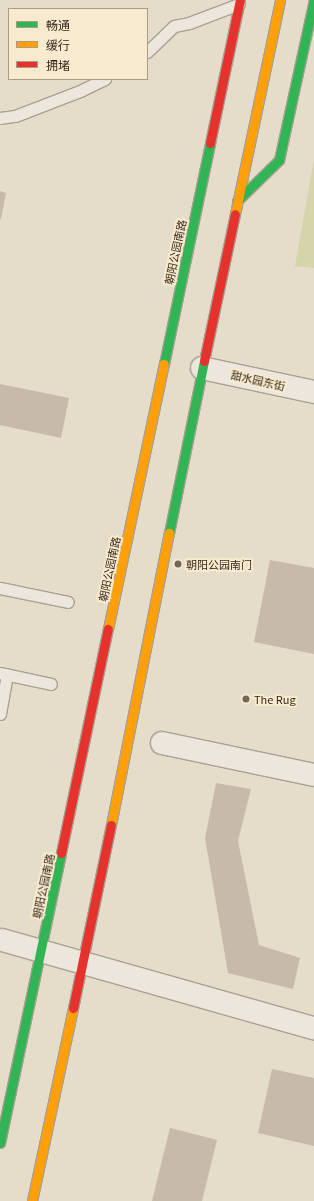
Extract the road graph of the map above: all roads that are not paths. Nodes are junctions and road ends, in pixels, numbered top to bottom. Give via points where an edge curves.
1 (280, 0) edge
2 (314, 0) edge
3 (239, 2) edge
4 (148, 51) edge
5 (103, 80) edge
6 (0, 118) edge
7 (237, 201) junction
8 (202, 368) junction
9 (314, 392) edge
10 (0, 588) edge
11 (68, 602) dead end
12 (4, 674) edge
13 (51, 684) dead end
14 (0, 714) edge
15 (162, 743) dead end
16 (314, 775) edge
17 (2, 940) dead end
18 (42, 950) junction
19 (83, 963) junction
20 (314, 1028) edge
21 (0, 1143) edge
22 (32, 1201) edge

1 - 7 main road
2 - 7 main road via 279,160
3 - 4 lane via 174,26
3 - 18 main road, 朝阳公园南路
5 - 6 lane via 15,116
7 - 8 main road
8 - 9 street, 甜水园东街
8 - 19 main road
10 - 11 lane
12 - 13 lane
12 - 14 lane
15 - 16 street
17 - 18 street
18 - 19 street
18 - 21 main road, 朝阳公园南路
19 - 20 street
19 - 22 main road

